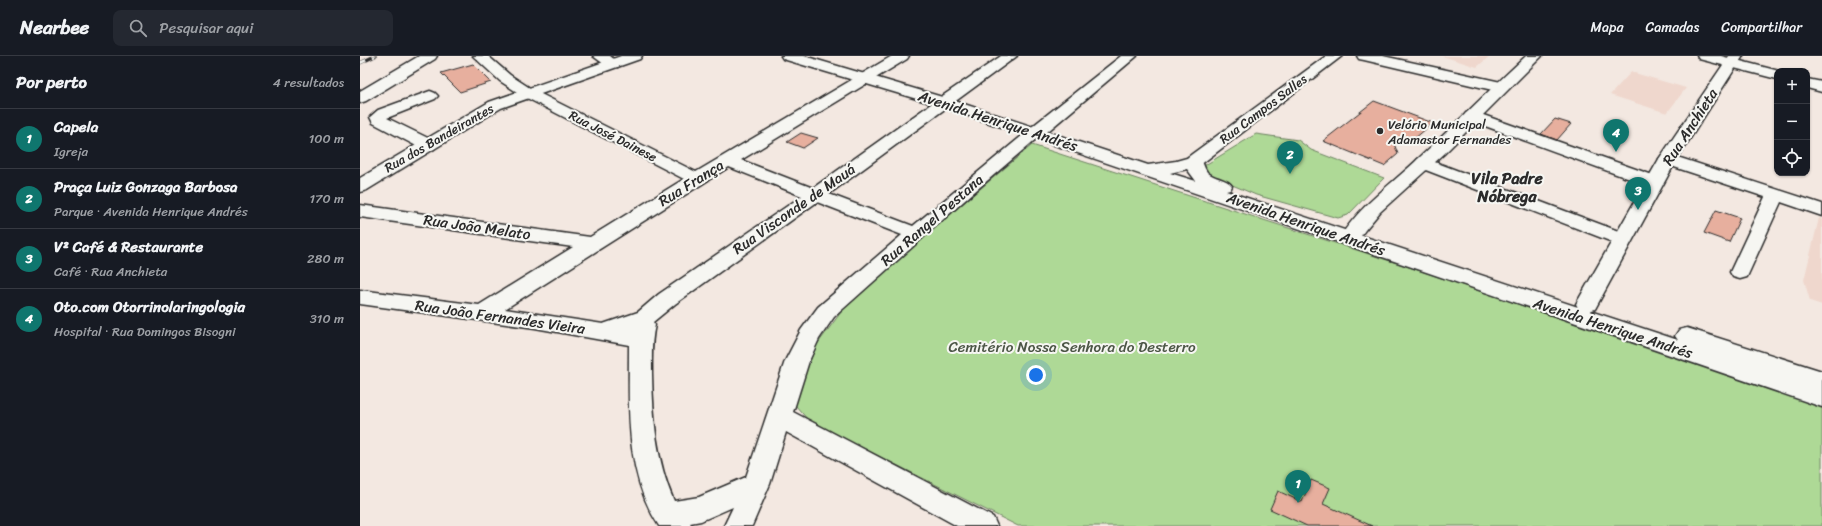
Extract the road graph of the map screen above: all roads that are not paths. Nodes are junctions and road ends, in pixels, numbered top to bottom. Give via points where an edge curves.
1 (415, 56) edge
2 (430, 56) edge
3 (480, 56) edge
4 (635, 56) edge
5 (788, 56) edge
6 (902, 56) edge
7 (1010, 56) edge
8 (1130, 56) edge
9 (1364, 56) edge
10 (1535, 56) edge
11 (1704, 56) edge
12 (1333, 57) edge
13 (606, 60) edge
14 (1734, 60) edge
15 (1774, 75) edge
16 (864, 79) junction
17 (1810, 84) edge
18 (1822, 87) edge
19 (360, 88) edge
20 (1501, 88) junction
21 (528, 94) junction
22 (430, 96) dead end
23 (360, 98) edge
24 (943, 102) junction
25 (1472, 116) junction
26 (1035, 133) junction
27 (428, 144) junction
28 (1668, 158) junction
29 (728, 161) junction
30 (1194, 161) junction
31 (1424, 163) junction
32 (1144, 170) junction
33 (697, 179) junction
34 (1655, 182) junction
35 (360, 186) edge
36 (815, 195) junction
37 (1775, 195) junction
38 (1822, 210) edge
39 (360, 211) edge
40 (916, 234) junction
41 (1352, 234) junction
42 (1622, 239) junction
43 (595, 244) junction
44 (1740, 272) dead end
45 (1511, 294) junction
46 (360, 297) edge
47 (1587, 304) junction
48 (482, 313) junction
49 (643, 328) junction
50 (1822, 380) edge
51 (1822, 397) edge
52 (780, 417) junction
53 (757, 484) junction
54 (672, 520) edge
55 (738, 526) edge
56 (983, 526) edge

1 - 19 main road
2 - 23 main road
3 - 21 street, Rua José Dainese
4 - 13 main road, Rua dos Bandeirantes
5 - 16 main road, Avenida Henrique Andrés
6 - 16 street, Rua França
7 - 24 street, Rua Visconde de Mauá
8 - 26 main road, Rua Rangel Pestana
9 - 20 street
10 - 20 main road
11 - 14 street
12 - 30 main road, Rua Campos Salles
13 - 21 main road, Rua dos Bandeirantes
14 - 15 street
14 - 28 main road, Rua Anchieta
16 - 24 main road, Avenida Henrique Andrés
16 - 29 street, Rua França
17 - 18 street
20 - 25 main road
21 - 27 main road, Rua dos Bandeirantes via 495,105
21 - 33 street, Rua José Dainese
22 - 27 street via 378,117 379,120
24 - 26 main road, Avenida Henrique Andrés
24 - 36 street, Rua Visconde de Mauá
25 - 31 main road
25 - 34 street
26 - 32 main road, Avenida Henrique Andrés
26 - 40 street, Rua Rangel Pestana
27 - 35 main road, Rua dos Bandeirantes
28 - 34 main road, Rua Anchieta
28 - 37 street
29 - 33 street, Rua França
29 - 36 street
30 - 32 main road
30 - 41 main road, Avenida Henrique Andrés via 1196,171 1209,181
31 - 41 main road via 1378,203
31 - 42 street
32 - 41 main road, Avenida Henrique Andrés
33 - 43 street, Rua França
34 - 42 main road, Rua Anchieta
36 - 40 street
36 - 49 street, Rua Visconde de Mauá via 667,299
37 - 38 street
37 - 44 street
39 - 43 street, Rua João Melato
40 - 52 street, Rua Rangel Pestana via 826,312 809,336 797,362
41 - 45 main road, Avenida Henrique Andrés
41 - 47 main road, Avenida Henrique Andrés
42 - 47 main road, Rua Anchieta
43 - 48 street, Rua França
45 - 47 main road via 1576,308
45 - 51 main road, Avenida Henrique Andrés
46 - 48 street, Rua João Fernandes Vieira
47 - 50 main road, Avenida Henrique Andrés
48 - 49 street, Rua João Fernandes Vieira via 604,332
49 - 54 street via 643,444 652,484
52 - 53 street, Rua Rangel Pestana
52 - 56 street
53 - 54 street
53 - 55 street, Rua Rangel Pestana

